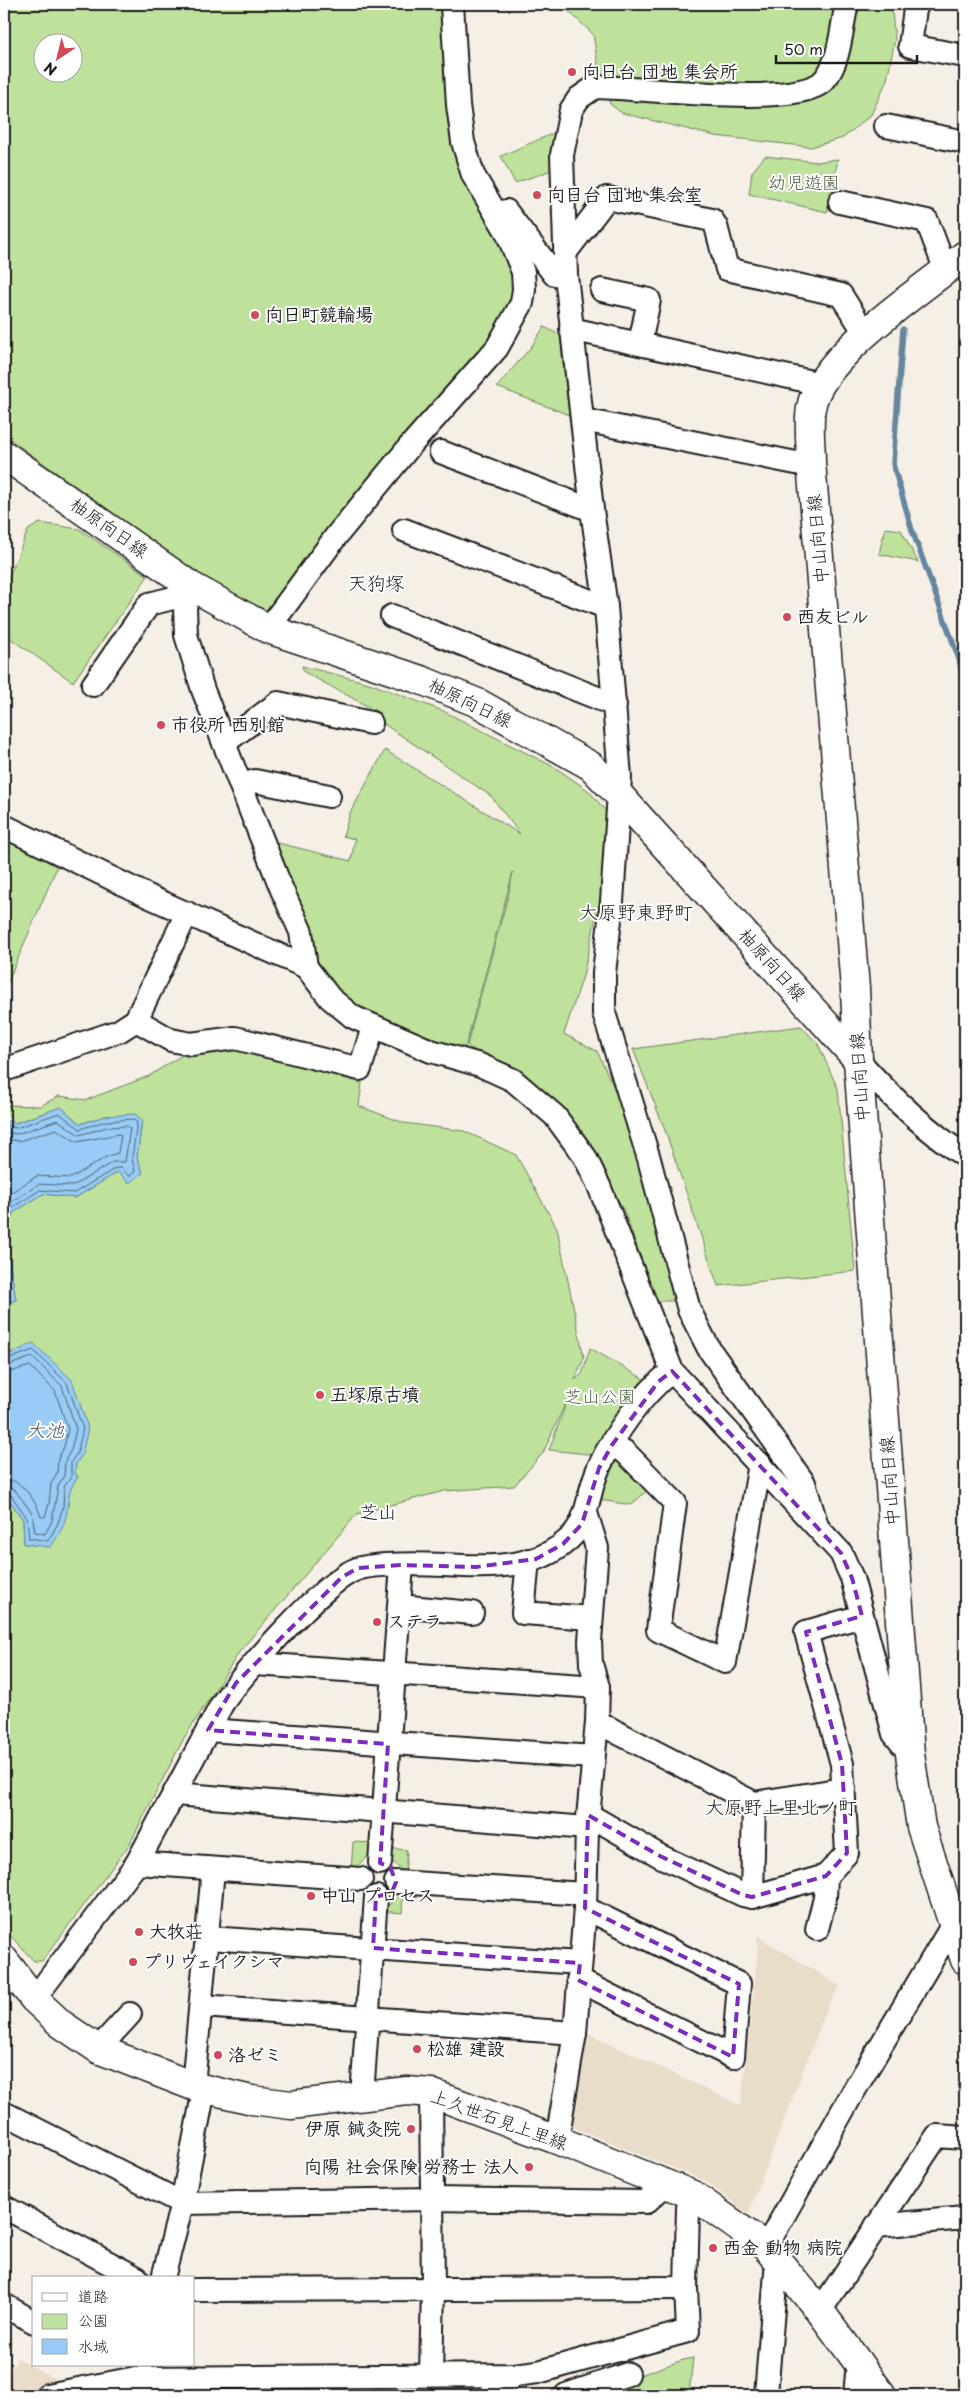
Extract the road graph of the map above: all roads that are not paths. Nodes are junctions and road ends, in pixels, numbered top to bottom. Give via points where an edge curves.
1 (452, 4) edge
2 (847, 4) edge
3 (918, 4) edge
4 (965, 56) edge
5 (886, 126) dead end
6 (965, 142) edge
7 (488, 198) junction
8 (840, 202) dead end
9 (566, 253) junction
10 (956, 263) edge
11 (566, 275) junction
12 (602, 290) dead end
13 (571, 329) junction
14 (863, 337) junction
15 (640, 343) junction
16 (821, 384) junction
17 (583, 420) junction
18 (440, 452) dead end
19 (4, 455) edge
20 (811, 462) junction
21 (592, 510) junction
22 (404, 530) dead end
23 (190, 590) junction
24 (606, 607) junction
25 (392, 616) dead end
26 (268, 630) junction
27 (93, 685) dead end
28 (615, 705) junction
29 (371, 723) dead end
30 (224, 743) junction
31 (241, 785) junction
32 (329, 796) dead end
33 (620, 796) junction
34 (4, 826) edge
35 (187, 913) junction
36 (306, 967) junction
37 (136, 1020) junction
38 (374, 1027) junction
39 (858, 1060) junction
40 (4, 1070) edge
41 (965, 1156) edge
42 (672, 1371) junction
43 (612, 1445) junction
44 (760, 1464) junction
45 (586, 1513) junction
46 (817, 1526) junction
47 (528, 1560) junction
48 (402, 1564) junction
49 (400, 1606) junction
50 (472, 1613) dead end
51 (862, 1616) junction
52 (591, 1618) junction
53 (255, 1664) junction
54 (393, 1675) junction
55 (598, 1687) junction
56 (597, 1722) junction
57 (208, 1730) junction
58 (388, 1744) junction
59 (910, 1754) junction
60 (593, 1757) junction
61 (844, 1789) junction
62 (175, 1794) junction
63 (754, 1802) junction
64 (382, 1812) junction
65 (588, 1822) junction
66 (380, 1862) junction
67 (137, 1863) junction
68 (213, 1870) junction
69 (826, 1876) junction
70 (361, 1879) junction
71 (396, 1882) junction
72 (376, 1897) junction
73 (752, 1897) junction
74 (585, 1901) junction
75 (952, 1926) junction
76 (817, 1930) dead end
77 (208, 1938) junction
78 (373, 1948) junction
79 (4, 1960) edge
80 (965, 1960) edge
81 (579, 1971) junction
82 (34, 1999) junction
83 (202, 2006) junction
84 (130, 2014) dead end
85 (367, 2018) junction
86 (575, 2033) junction
87 (98, 2049) junction
88 (199, 2088) junction
89 (431, 2093) junction
90 (362, 2096) junction
91 (4, 2113) edge
92 (965, 2138) edge
93 (557, 2140) junction
94 (667, 2183) junction
95 (693, 2195) junction
96 (432, 2200) junction
97 (182, 2202) junction
98 (4, 2207) edge
99 (965, 2218) edge
100 (876, 2226) junction
101 (771, 2254) junction
102 (133, 2276) edge
103 (164, 2276) edge
104 (433, 2288) junction
105 (686, 2288) junction
106 (195, 2290) edge
107 (4, 2305) edge
108 (820, 2311) junction
109 (32, 2321) edge
110 (858, 2363) junction
111 (115, 2366) edge
112 (628, 2374) dead end
113 (431, 2375) junction
114 (514, 2375) junction
115 (142, 2379) edge
116 (47, 2395) edge
117 (490, 2395) edge
118 (566, 2395) edge
119 (766, 2395) edge
120 (856, 2395) edge
121 (882, 2395) edge

1 - 7 street via 463,142 472,175
2 - 9 street via 832,66 824,80 807,90 763,96 595,86 579,98 571,110 562,154
3 - 4 street via 910,46
5 - 6 street
7 - 11 street via 508,212 554,274
7 - 26 street via 507,232 523,272 522,303 497,348 336,536
8 - 10 street via 927,221
9 - 11 street
9 - 14 street via 607,198 712,220 728,269 841,295 860,325
10 - 14 main road, 中山向日線
11 - 13 street
12 - 15 street via 649,300
13 - 15 street
13 - 17 street
14 - 16 main road, 中山向日線 via 827,372
15 - 16 street
16 - 20 main road, 中山向日線 via 811,408
17 - 20 street via 801,464
17 - 21 street
18 - 21 street
19 - 23 main road, 柚原向日線
20 - 39 main road, 中山向日線 via 855,988
21 - 24 street
22 - 24 street
23 - 26 main road, 柚原向日線
23 - 27 street via 149,604
23 - 30 street via 185,607 186,635
24 - 28 street
25 - 28 street
26 - 33 main road, 柚原向日線 via 421,680 478,703 591,766
28 - 33 street
29 - 30 street via 278,703
30 - 31 street
31 - 32 street via 255,782
31 - 36 street via 301,932
33 - 39 main road, 柚原向日線
33 - 46 street via 604,973 604,1013 689,1310 709,1349 804,1483
34 - 35 street
35 - 36 street
35 - 37 street
36 - 38 street via 330,998 353,1017
37 - 38 street via 171,1040 191,1044 235,1038 360,1069
37 - 40 street via 119,1031
38 - 42 street via 513,1080 555,1116 585,1157 599,1186
39 - 41 street via 902,1106
39 - 59 main road, 中山向日線
42 - 43 street via 658,1382
42 - 44 street
43 - 44 street via 626,1452 675,1504 658,1630 725,1662
43 - 45 street via 599,1468
44 - 46 street
45 - 47 street via 579,1528 563,1544
45 - 52 street via 597,1548
46 - 51 street via 841,1553 852,1578
47 - 48 street via 476,1567
47 - 52 street via 523,1613
48 - 49 street
48 - 53 street via 358,1568 342,1577 308,1607
49 - 50 street
49 - 54 street
51 - 59 street via 894,1734
51 - 61 street via 806,1632 842,1764
52 - 55 street via 591,1664
53 - 54 street
53 - 57 street via 236,1683
54 - 55 street
54 - 58 street
55 - 56 street
56 - 60 street
56 - 63 street
57 - 58 street
57 - 62 street
58 - 60 street
58 - 64 street
59 - 75 main road, 中山向日線 via 921,1828
60 - 65 street
61 - 63 street
61 - 69 street via 847,1853
62 - 64 street
62 - 67 street
63 - 73 street
64 - 65 street
64 - 66 street
65 - 73 street via 743,1896
65 - 74 street
66 - 70 street via 365,1869
66 - 71 street via 394,1871
67 - 68 street
67 - 82 street
68 - 70 street
68 - 77 street
69 - 73 street
69 - 76 street via 825,1898
70 - 72 street via 364,1889
71 - 72 street via 392,1892
71 - 74 street
72 - 78 street
74 - 81 street
74 - 81 street via 739,1984 733,2057
75 - 80 main road, 中山向日線
75 - 101 street via 852,2094
77 - 78 street
77 - 83 street
78 - 81 street
78 - 85 street
79 - 82 main road, 上久世石見上里線
81 - 86 street
82 - 87 main road, 上久世石見上里線 via 61,2024
83 - 85 street
83 - 88 street
84 - 87 street
85 - 86 street
85 - 90 street
86 - 93 street
87 - 88 main road, 上久世石見上里線
88 - 90 main road, 上久世石見上里線 via 291,2105
88 - 97 street
89 - 90 main road, 上久世石見上里線 via 407,2091
89 - 93 main road, 上久世石見上里線
89 - 96 street
91 - 97 street
92 - 100 street via 937,2136
93 - 94 main road, 上久世石見上里線
94 - 95 main road, 上久世石見上里線
94 - 96 street via 646,2202
95 - 101 main road, 上久世石見上里線
95 - 105 street via 688,2208
96 - 97 street
96 - 104 street
97 - 103 street
98 - 102 street
99 - 100 street
100 - 108 street
101 - 108 main road, 上久世石見上里線
101 - 119 street
104 - 105 street
104 - 106 street
104 - 113 street
105 - 114 street via 688,2331 538,2372
107 - 109 street
108 - 110 main road, 上久世石見上里線
110 - 120 street
110 - 121 main road, 上久世石見上里線
111 - 115 street
112 - 118 street
113 - 114 street
113 - 115 street
114 - 117 street
115 - 116 street

